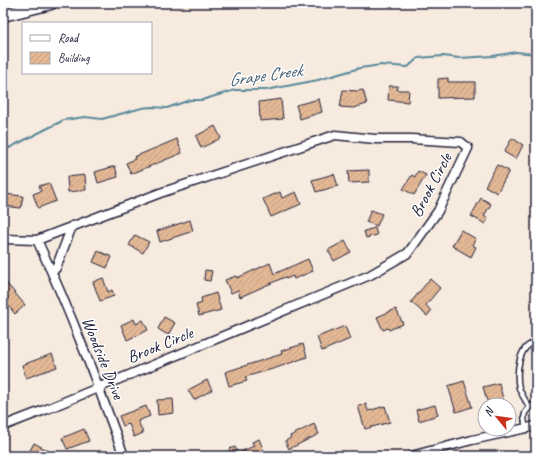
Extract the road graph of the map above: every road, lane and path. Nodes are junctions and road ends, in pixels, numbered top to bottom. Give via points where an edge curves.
1 (51, 3) edge
2 (3, 15) edge
3 (72, 226) junction
4 (3, 239) edge
5 (37, 240) junction
6 (52, 272) junction
7 (536, 343) edge
8 (99, 387) junction
9 (536, 403) edge
10 (529, 407) junction
11 (3, 426) edge
12 (536, 426) edge
13 (526, 429) junction
14 (435, 453) edge
15 (124, 456) edge
16 (411, 456) edge

1 - 2 main road
3 - 5 street, Brook Circle
3 - 6 street via 56,268
3 - 8 street, Brook Circle via 160,193 335,135 461,142 468,148 438,211 408,253 370,275
4 - 5 street, Brook Circle
5 - 6 street, Woodside Drive
6 - 8 street, Woodside Drive
7 - 10 lane via 524,350 518,373 520,389
8 - 11 street, Brook Circle
8 - 15 street, Woodside Drive
9 - 10 lane
10 - 13 lane via 524,412
12 - 13 street
13 - 14 street via 472,440
14 - 16 street

